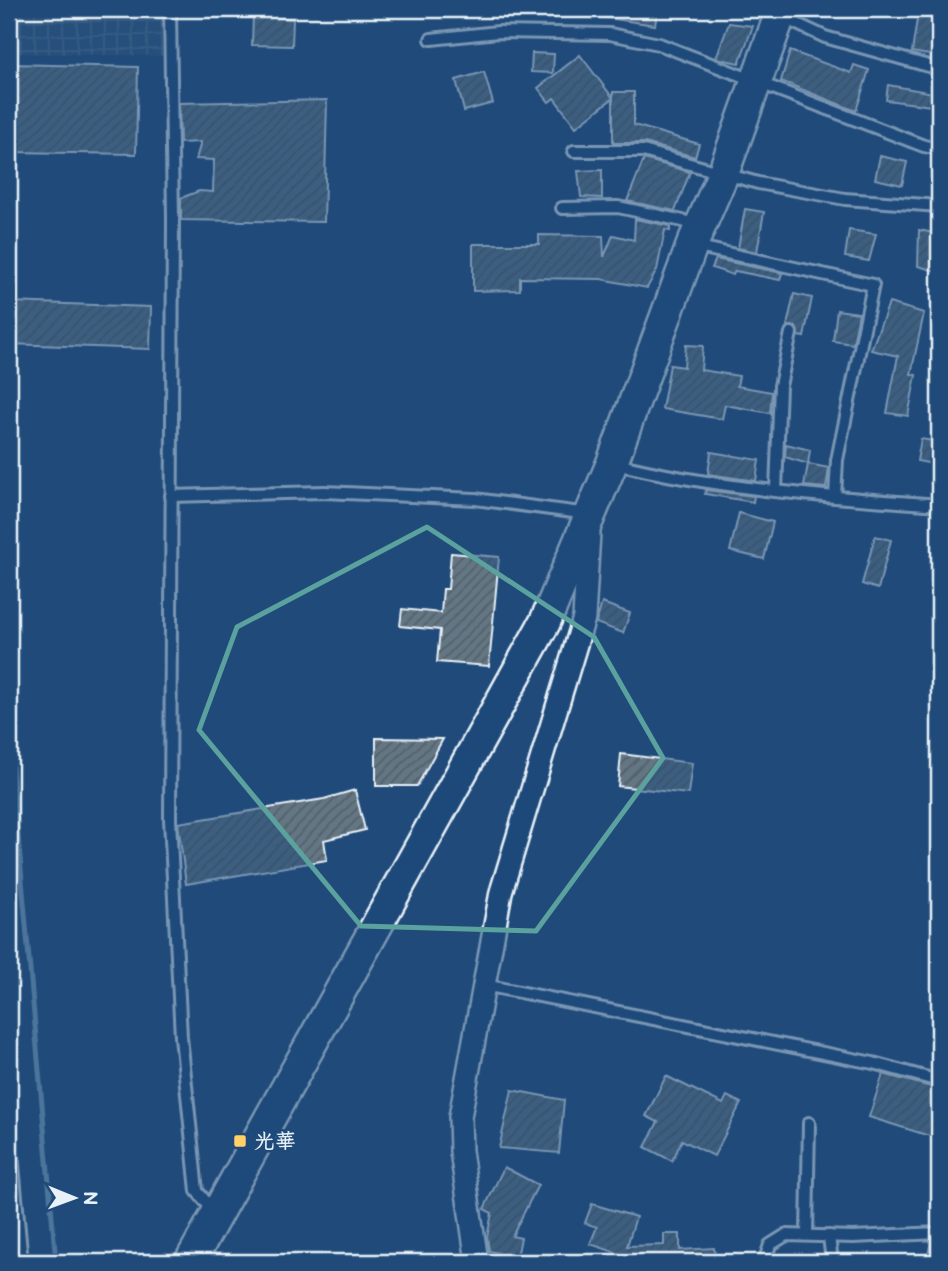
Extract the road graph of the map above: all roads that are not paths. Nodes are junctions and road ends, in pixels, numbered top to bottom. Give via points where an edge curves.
1 (170, 9) edge
2 (780, 13) edge
3 (431, 39) dead end
4 (939, 69) edge
5 (755, 83) junction
6 (939, 149) edge
7 (574, 151) dead end
8 (723, 174) junction
9 (939, 206) edge
10 (562, 208) dead end
11 (696, 235) junction
12 (791, 333) dead end
13 (612, 463) junction
14 (776, 490) junction
15 (171, 496) junction
16 (835, 497) junction
17 (939, 505) edge
18 (591, 514) junction
19 (484, 985) junction
20 (939, 1081) edge
21 (9, 1122) edge
22 (809, 1123) dead end
23 (216, 1215) junction
24 (807, 1234) junction
25 (939, 1234) edge
26 (829, 1236) junction
27 (22, 1262) edge
28 (190, 1262) edge
29 (477, 1262) edge
30 (764, 1262) edge
31 (832, 1262) edge
32 (934, 1262) edge

1 - 15 lane
2 - 4 lane via 825,37
2 - 5 main road
3 - 5 lane via 498,32 610,34 659,44
5 - 6 lane
5 - 8 main road
7 - 8 lane via 643,151
8 - 9 lane via 845,199
8 - 11 main road
10 - 11 lane via 618,207
11 - 13 main road
11 - 16 lane via 873,285 837,460
12 - 14 lane via 780,386
13 - 14 lane
13 - 18 main road
14 - 16 lane
15 - 18 lane via 338,493 475,499
15 - 23 lane via 170,820 181,1037 197,1191
16 - 17 lane
18 - 19 street via 584,618 501,892
18 - 23 main road via 545,622
19 - 20 lane via 873,1063
19 - 29 street via 460,1117
21 - 27 lane
22 - 24 lane
23 - 28 main road
24 - 26 lane
24 - 30 lane via 786,1235 770,1244
25 - 26 lane
25 - 32 lane
26 - 31 lane

